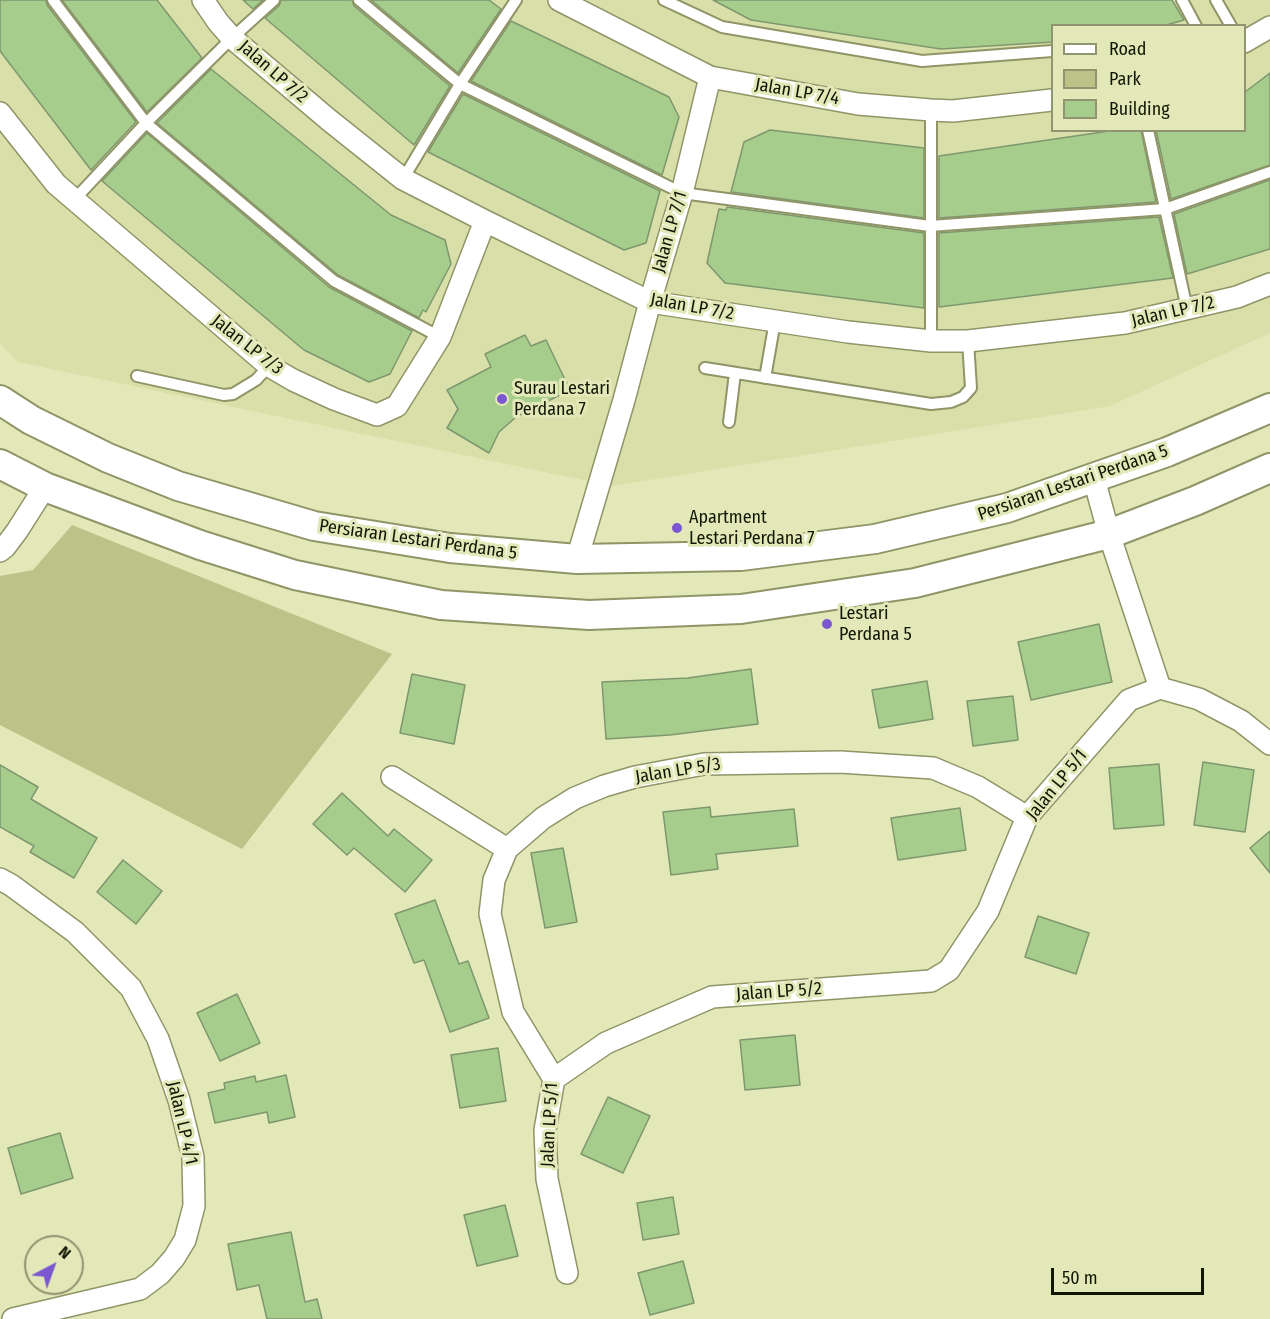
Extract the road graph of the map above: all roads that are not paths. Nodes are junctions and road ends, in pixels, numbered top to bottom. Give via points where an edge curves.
1 (53, 0) edge
2 (202, 0) edge
3 (274, 0) edge
4 (359, 0) edge
5 (516, 0) edge
6 (664, 0) edge
7 (1182, 0) edge
8 (1216, 0) edge
9 (571, 3) edge
10 (1195, 24) edge
11 (1230, 24) edge
12 (1270, 27) edge
13 (232, 38) junction
14 (1246, 41) edge
15 (1051, 51) edge
16 (710, 77) junction
17 (460, 84) junction
18 (1051, 100) edge
19 (931, 110) junction
20 (0, 113) edge
21 (146, 123) junction
22 (1148, 132) edge
23 (1270, 172) edge
24 (404, 179) junction
25 (682, 193) junction
26 (74, 200) junction
27 (1165, 209) junction
28 (485, 222) junction
29 (930, 226) junction
30 (1270, 284) edge
31 (650, 302) junction
32 (1187, 309) junction
33 (776, 321) junction
34 (440, 337) junction
35 (931, 341) junction
36 (968, 341) junction
37 (269, 366) junction
38 (705, 368) dead end
39 (735, 373) junction
40 (136, 376) dead end
41 (765, 378) junction
42 (0, 400) edge
43 (1270, 408) edge
44 (729, 422) dead end
45 (0, 464) edge
46 (1270, 468) edge
47 (1094, 479) junction
48 (45, 487) junction
49 (1109, 534) junction
50 (0, 551) edge
51 (577, 559) junction
52 (1160, 688) junction
53 (1270, 744) edge
54 (392, 777) dead end
55 (1027, 817) junction
56 (507, 849) junction
57 (0, 879) edge
58 (988, 911) joint
59 (555, 1079) junction
60 (567, 1273) dead end
61 (13, 1319) edge

1 - 21 lane
2 - 13 street, Jalan LP 7/2
3 - 13 lane
4 - 17 lane
5 - 17 lane
6 - 15 lane via 722,27 922,61
7 - 10 lane
8 - 11 lane
9 - 16 street, Jalan LP 7/4
12 - 14 street
13 - 21 lane
13 - 24 street, Jalan LP 7/2
16 - 19 street, Jalan LP 7/4 via 858,104
16 - 25 street, Jalan LP 7/1
17 - 24 lane
17 - 25 lane
18 - 19 street, Jalan LP 7/4
19 - 29 lane
20 - 26 street, Jalan LP 7/3 via 56,184
21 - 26 lane
21 - 34 lane via 334,281
22 - 27 lane
23 - 27 lane
24 - 28 street, Jalan LP 7/2
25 - 29 lane
25 - 31 street, Jalan LP 7/1
26 - 37 street, Jalan LP 7/3
27 - 29 lane
27 - 32 lane
28 - 31 street, Jalan LP 7/2
28 - 34 street, Jalan LP 7/3
29 - 35 lane
30 - 32 street, Jalan LP 7/2
31 - 33 street, Jalan LP 7/2
31 - 51 street, Jalan LP 7/1
32 - 36 street, Jalan LP 7/2 via 1125,323
33 - 35 street, Jalan LP 7/2
33 - 41 lane
34 - 37 street, Jalan LP 7/3 via 397,406 377,415 323,394
35 - 36 street, Jalan LP 7/2
36 - 41 lane via 971,388 951,402 931,404
37 - 40 lane via 256,380 224,395
38 - 39 lane
39 - 41 lane
39 - 44 lane
42 - 51 main road, Persiaran Lestari Perdana 5 via 31,420 118,462 178,486 314,526 450,548
43 - 47 main road, Persiaran Lestari Perdana 5
45 - 48 main road
46 - 49 main road
47 - 49 street
47 - 51 main road, Persiaran Lestari Perdana 5 via 1007,508 875,539 741,555
48 - 49 main road via 200,545 295,575 441,605 589,615 741,609 915,583
48 - 50 street
49 - 52 street
52 - 53 street via 1199,699 1240,721
52 - 55 street, Jalan LP 5/1 via 1129,700
54 - 56 street
55 - 56 street, Jalan LP 5/3 via 978,787 933,768 840,762 704,764 635,777 575,798 543,818
55 - 58 street, Jalan LP 5/1
56 - 59 street, Jalan LP 5/1 via 494,880 490,914 513,1012
57 - 61 street, Jalan LP 4/1 via 75,932 131,988 158,1039 193,1157 194,1206 185,1240 160,1274 140,1289
58 - 59 street, Jalan LP 5/2 via 949,970 931,981 712,997 606,1043
59 - 60 street, Jalan LP 5/1 via 546,1130 547,1179

